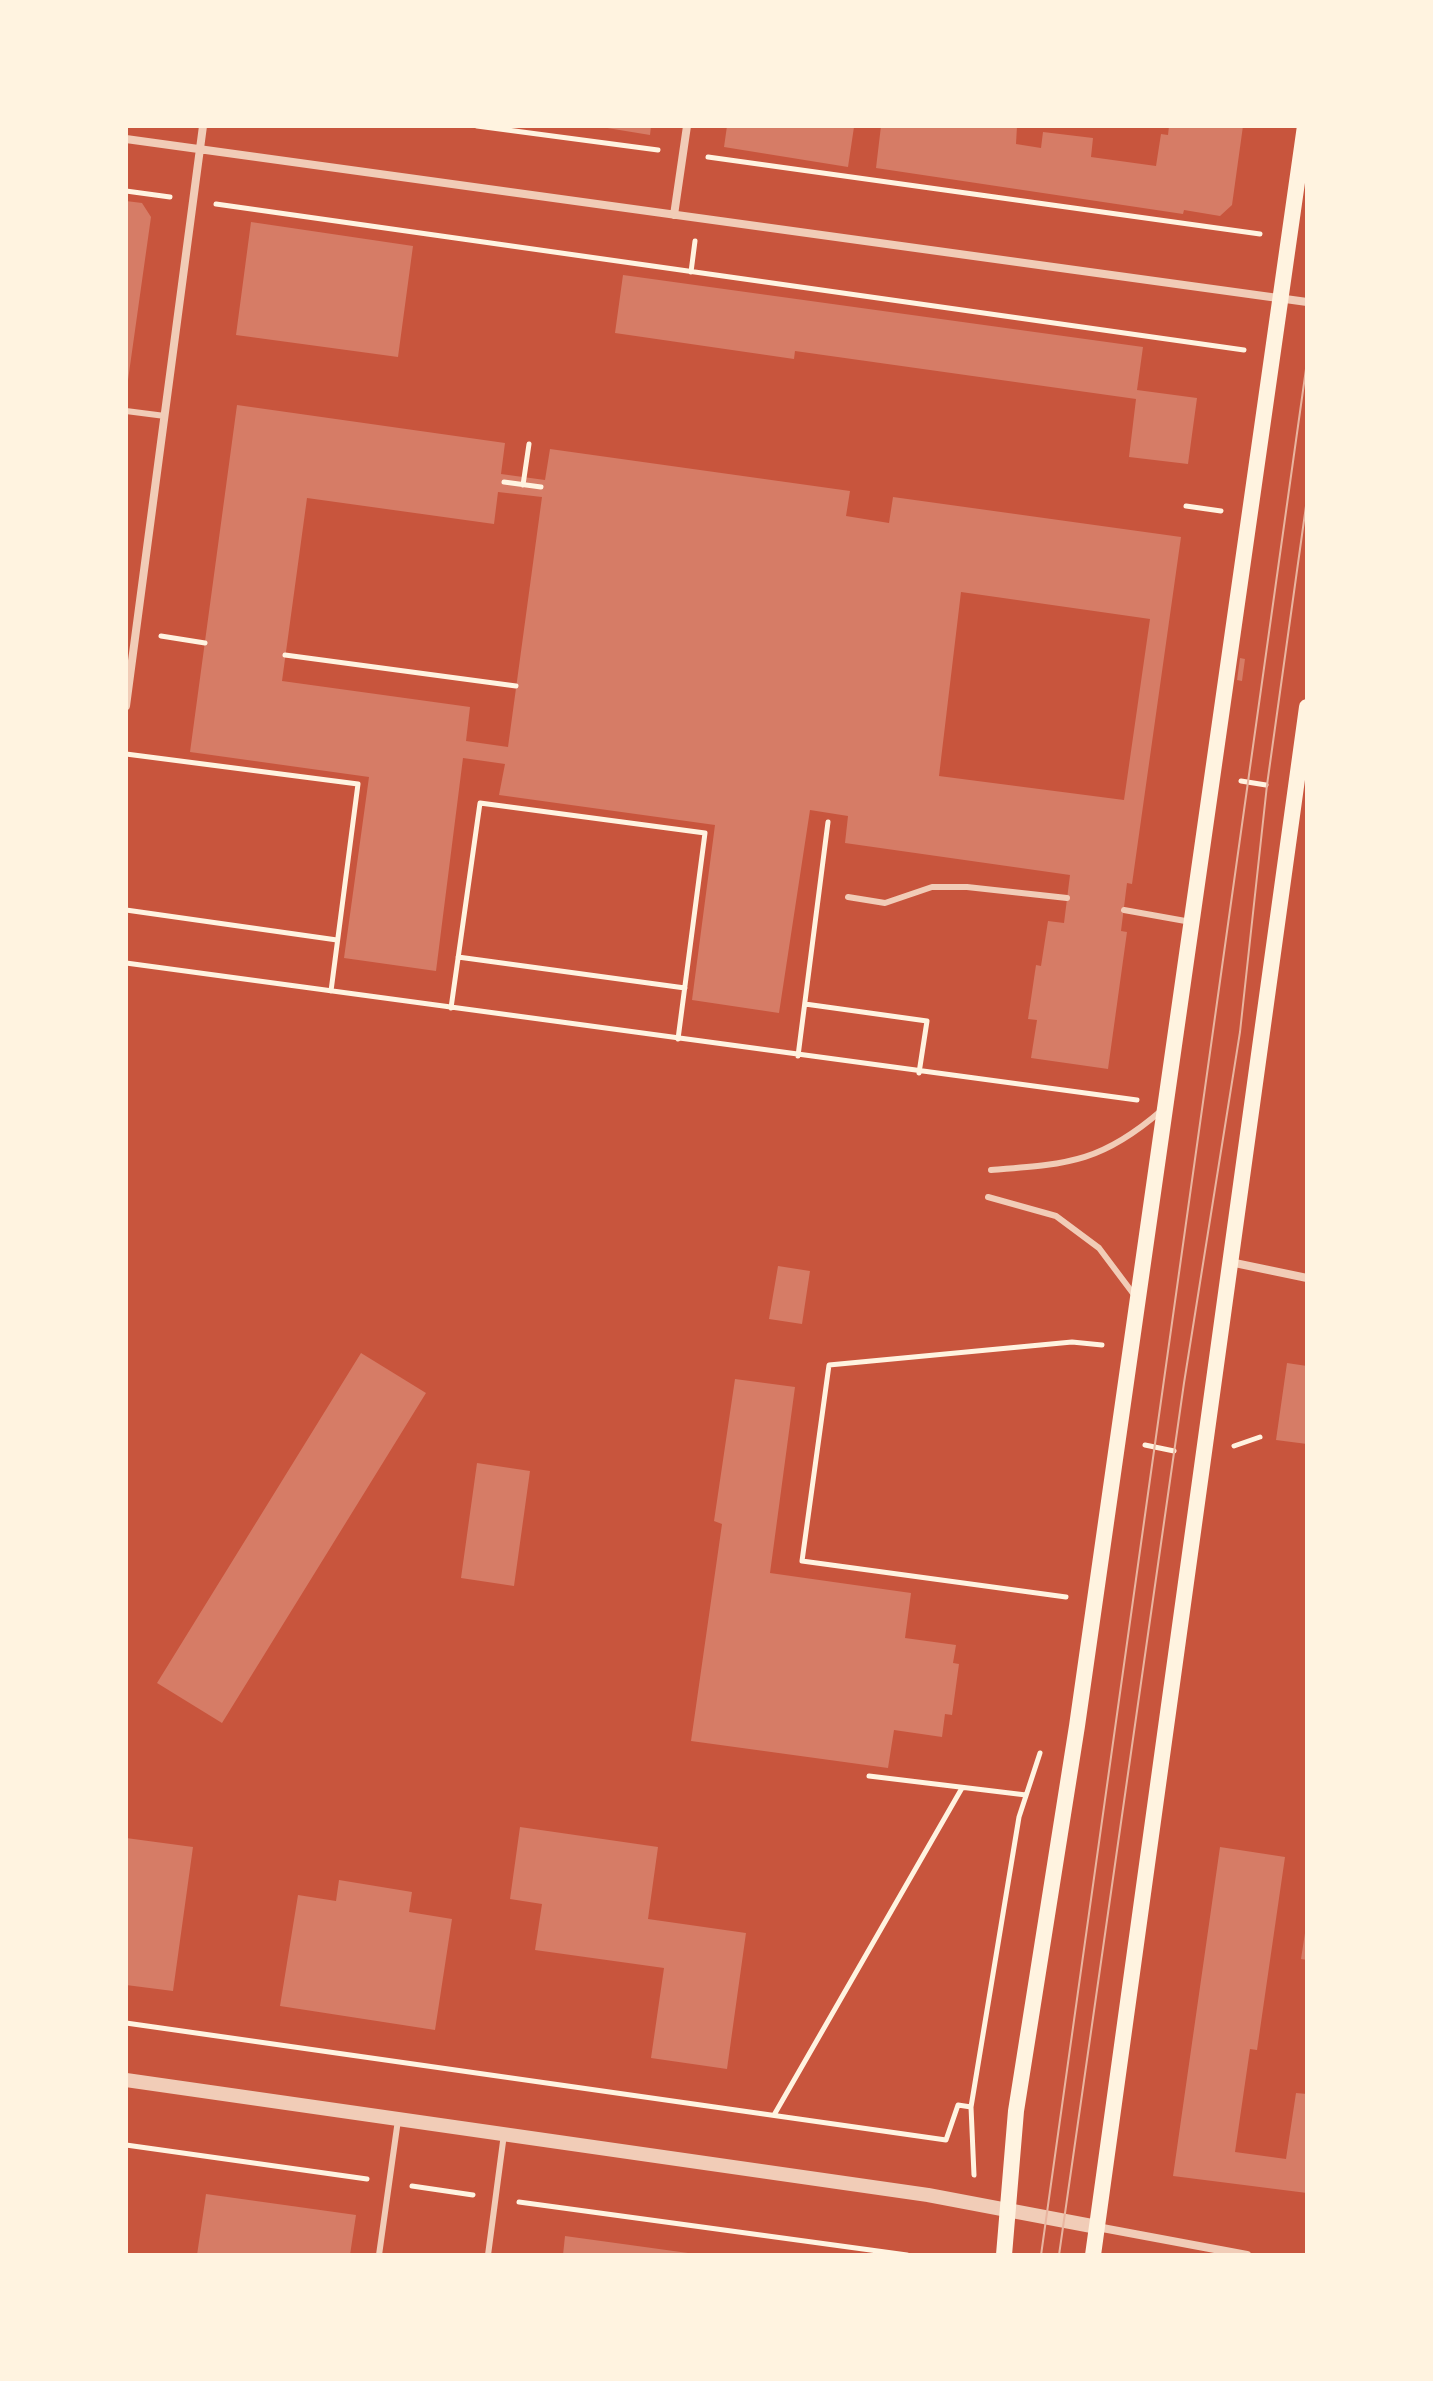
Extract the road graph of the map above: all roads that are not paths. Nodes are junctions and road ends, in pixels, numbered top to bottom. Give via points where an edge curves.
1 (203, 126) edge
2 (687, 126) edge
3 (1305, 126) edge
4 (126, 139) edge
5 (200, 150) junction
6 (674, 215) junction
7 (1280, 299) junction
8 (1307, 302) edge
9 (126, 411) edge
10 (165, 416) junction
11 (126, 706) edge
12 (1307, 707) edge
13 (848, 897) dead end
14 (1067, 898) dead end
15 (1124, 910) dead end
16 (1191, 922) junction
17 (1165, 1105) junction
18 (991, 1170) dead end
19 (988, 1197) dead end
20 (1229, 1262) junction
21 (1307, 1278) edge
22 (1138, 1299) junction
23 (126, 2080) edge
24 (398, 2119) junction
25 (504, 2134) junction
26 (1008, 2209) junction
27 (1097, 2227) junction
28 (379, 2255) edge
29 (488, 2255) edge
30 (1004, 2255) edge
31 (1093, 2255) edge
32 (1247, 2255) edge

1 - 5 street
2 - 6 street
3 - 7 main road
4 - 5 street
5 - 6 street
5 - 10 street
6 - 7 street
7 - 8 street
7 - 16 main road
9 - 10 lane
10 - 11 street
12 - 20 main road
13 - 14 lane via 885,903 932,887 967,887
15 - 16 lane
16 - 17 main road
17 - 18 lane via 1108,1149 1070,1164
17 - 22 main road
19 - 22 lane via 1056,1216 1099,1248
20 - 21 street
20 - 27 main road
22 - 26 main road via 1016,2111
23 - 24 street
24 - 25 street
24 - 28 lane
25 - 26 street
25 - 29 lane
26 - 27 street
26 - 30 main road
27 - 31 main road
27 - 32 street

